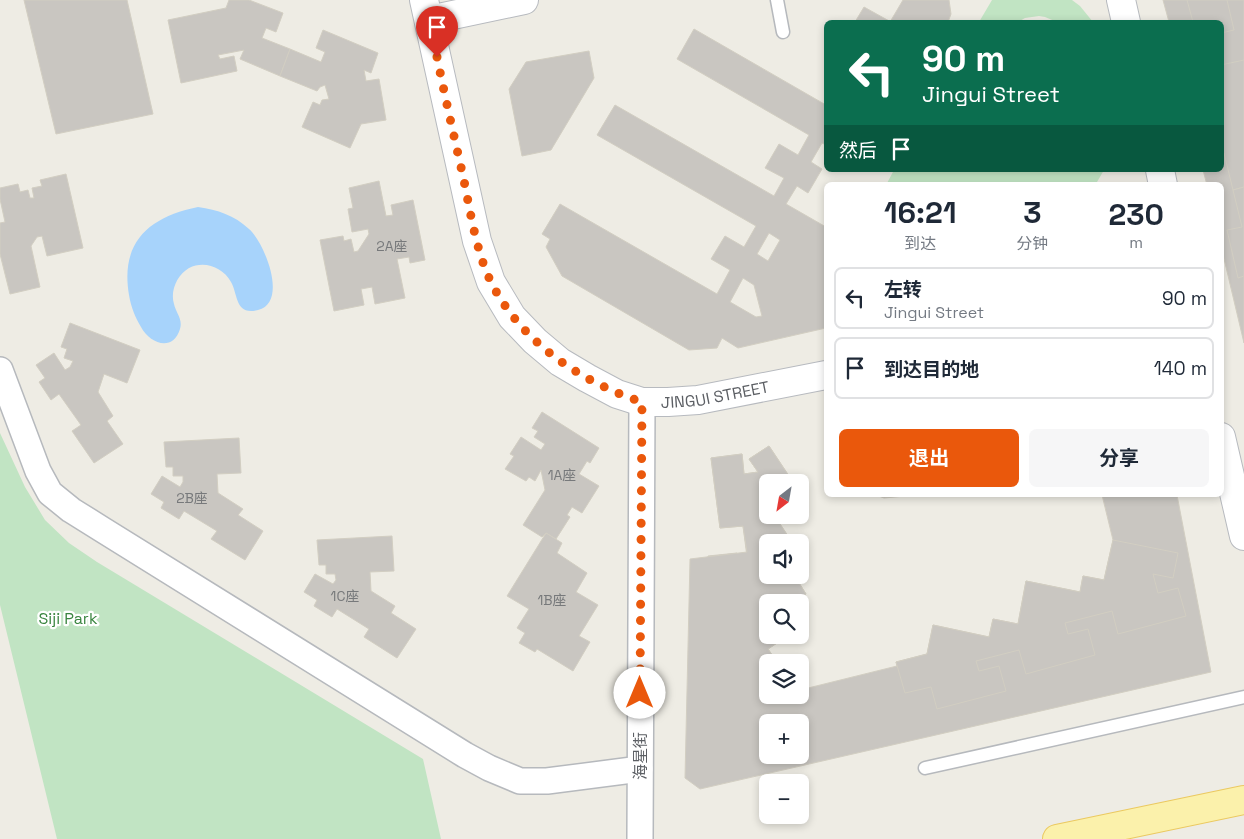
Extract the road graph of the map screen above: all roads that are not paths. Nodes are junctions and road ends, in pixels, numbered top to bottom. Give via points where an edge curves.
1 (524, 0) edge
2 (777, 0) edge
3 (1121, 0) edge
4 (426, 10) edge
5 (1126, 20) edge
6 (783, 32) dead end
7 (0, 370) edge
8 (824, 375) edge
9 (642, 402) junction
10 (1224, 450) edge
11 (1244, 536) edge
12 (1244, 697) edge
13 (925, 768) dead end
14 (640, 769) junction
15 (1244, 800) edge
16 (640, 839) edge
17 (1057, 839) edge

1 - 4 street
2 - 6 lane
3 - 5 street
4 - 9 street, JINGUI STREET via 477,241 491,282 512,317 560,362 616,394
7 - 14 street via 38,471 50,493 71,510 465,756 520,780 547,781
8 - 9 street, JINGUI STREET via 698,400
9 - 14 street, 海星街
10 - 11 street
12 - 13 lane
14 - 16 street, 海星街
15 - 17 main road

